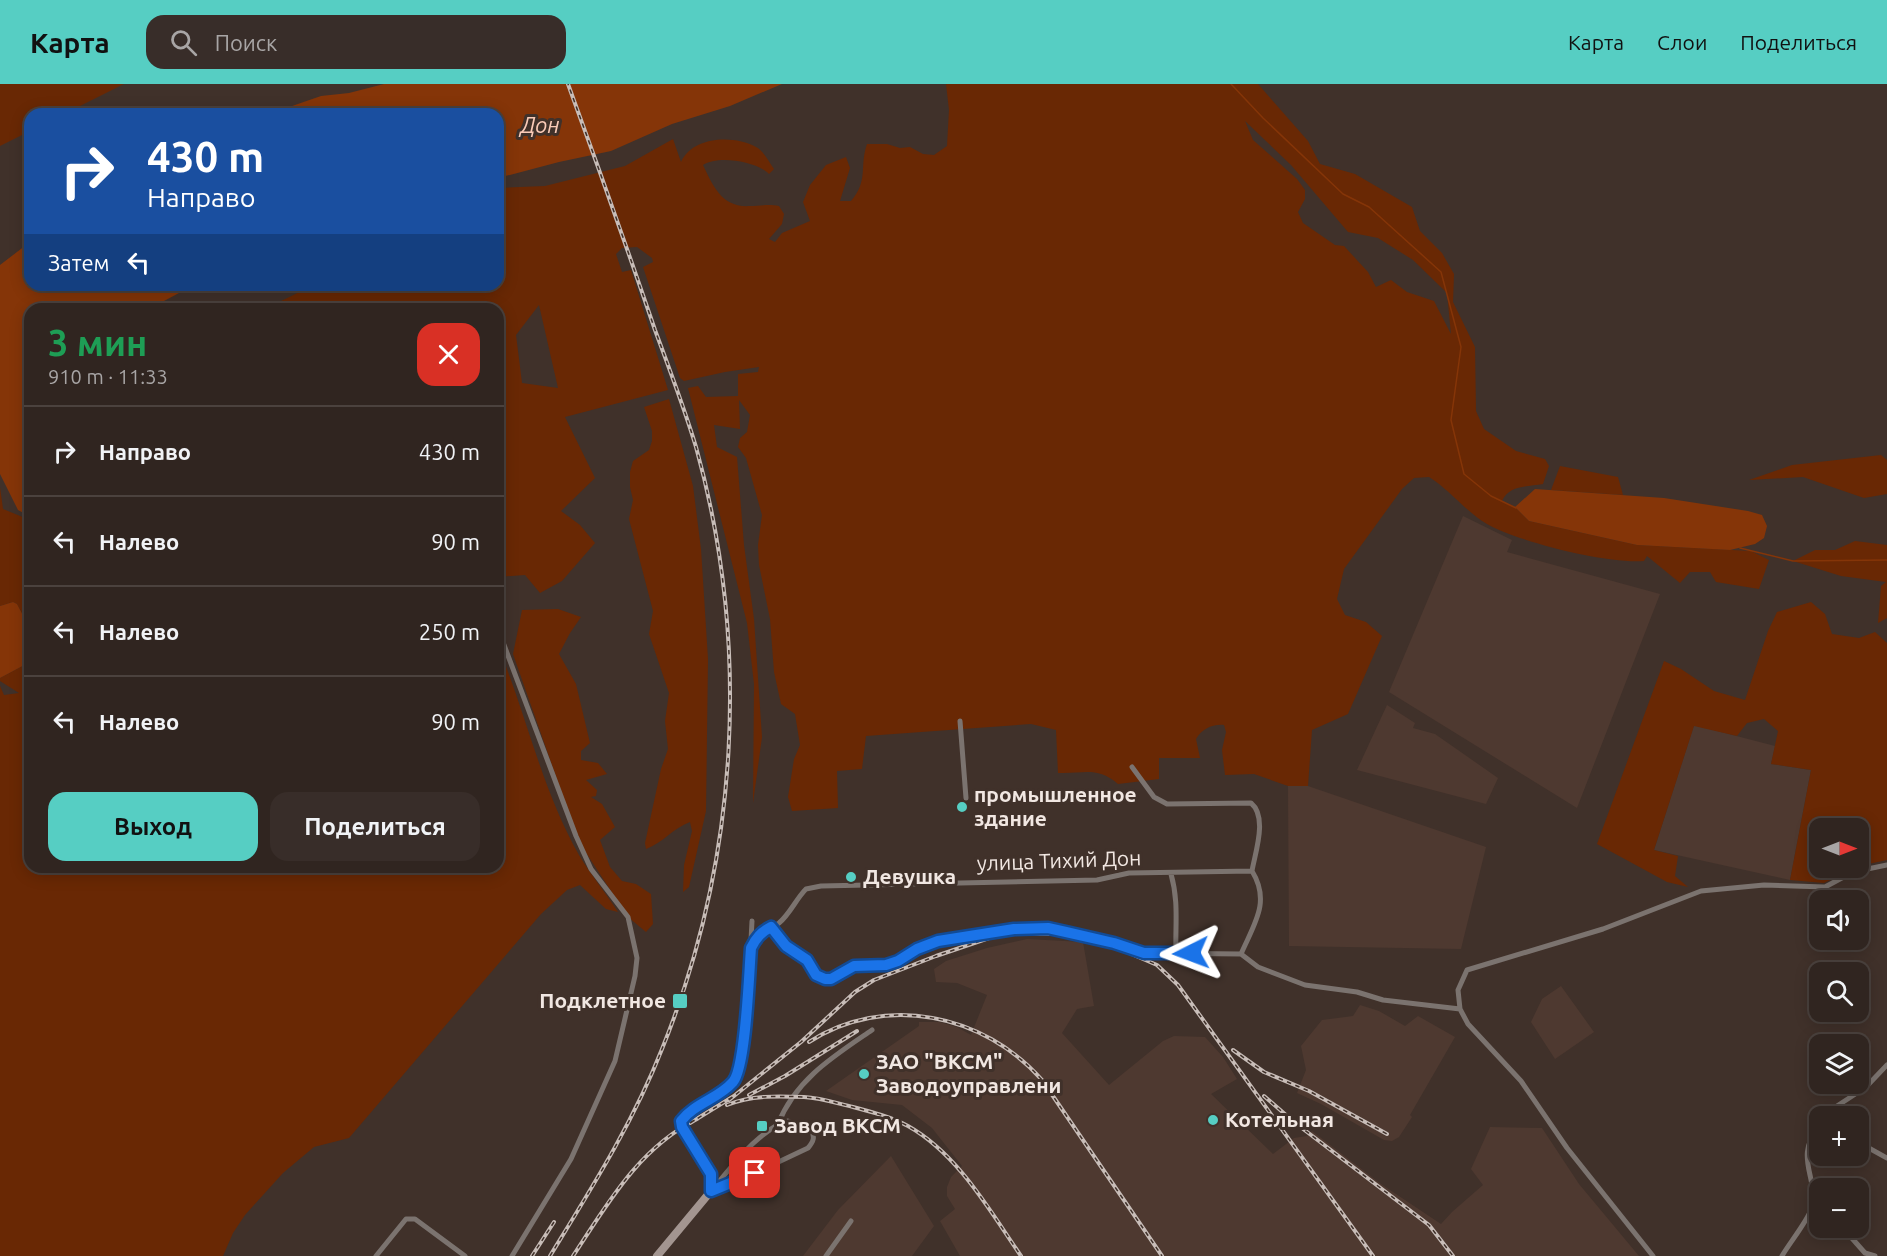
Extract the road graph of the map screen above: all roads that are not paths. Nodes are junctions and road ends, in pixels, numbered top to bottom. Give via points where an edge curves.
1 (504, 645) edge
2 (960, 721) dead end
3 (1132, 767) dead end
4 (966, 798) dead end
5 (1887, 865) edge
6 (1252, 871) junction
7 (1171, 874) junction
8 (752, 921) dead end
9 (771, 927) junction
10 (751, 948) junction
11 (1176, 953) junction
12 (1241, 954) junction
13 (1461, 1009) junction
14 (872, 1030) dead end
15 (1887, 1065) edge
16 (1837, 1106) edge
17 (778, 1124) junction
18 (1809, 1144) edge
19 (1869, 1148) edge
20 (1887, 1158) edge
21 (1810, 1178) edge
22 (711, 1191) junction
23 (1809, 1212) edge
24 (851, 1221) dead end
25 (1852, 1238) edge
26 (376, 1256) edge
27 (465, 1256) edge
28 (512, 1256) edge
29 (657, 1256) edge
30 (826, 1256) edge
31 (1653, 1256) edge
32 (1782, 1256) edge
33 (1875, 1256) edge

1 - 28 street via 576,836 591,869 628,917 637,958 615,1061 571,1159
2 - 4 street
3 - 6 street via 1154,797 1167,804 1256,807 1259,828
5 - 13 street via 1853,872 1825,887 1764,885 1701,891 1603,929 1467,970 1458,990
6 - 7 street, улица Тихий Дон
6 - 12 street via 1260,884 1262,899
7 - 9 street, улица Тихий Дон via 1129,873 1097,880 821,886 806,889 788,913
7 - 11 street via 1178,915
8 - 10 street
9 - 10 street, улица Тихий Дон via 757,937
9 - 11 street via 786,946 807,960 816,975 825,979 854,966 898,961 938,941 1014,929 1048,928 1144,953
10 - 22 street via 745,1028 735,1079 723,1091 688,1111 681,1121 711,1174
11 - 12 street
12 - 13 street via 1258,967 1305,985
13 - 31 street via 1468,1024 1521,1081 1567,1148
14 - 17 street via 801,1084 790,1097
15 - 16 street via 1866,1087
17 - 22 street
17 - 22 street via 788,1120 811,1129 813,1142 770,1167
18 - 21 street via 1806,1149
19 - 20 street
22 - 29 street
23 - 32 street
24 - 30 street
25 - 33 street via 1865,1253
26 - 27 street via 406,1219 415,1219

